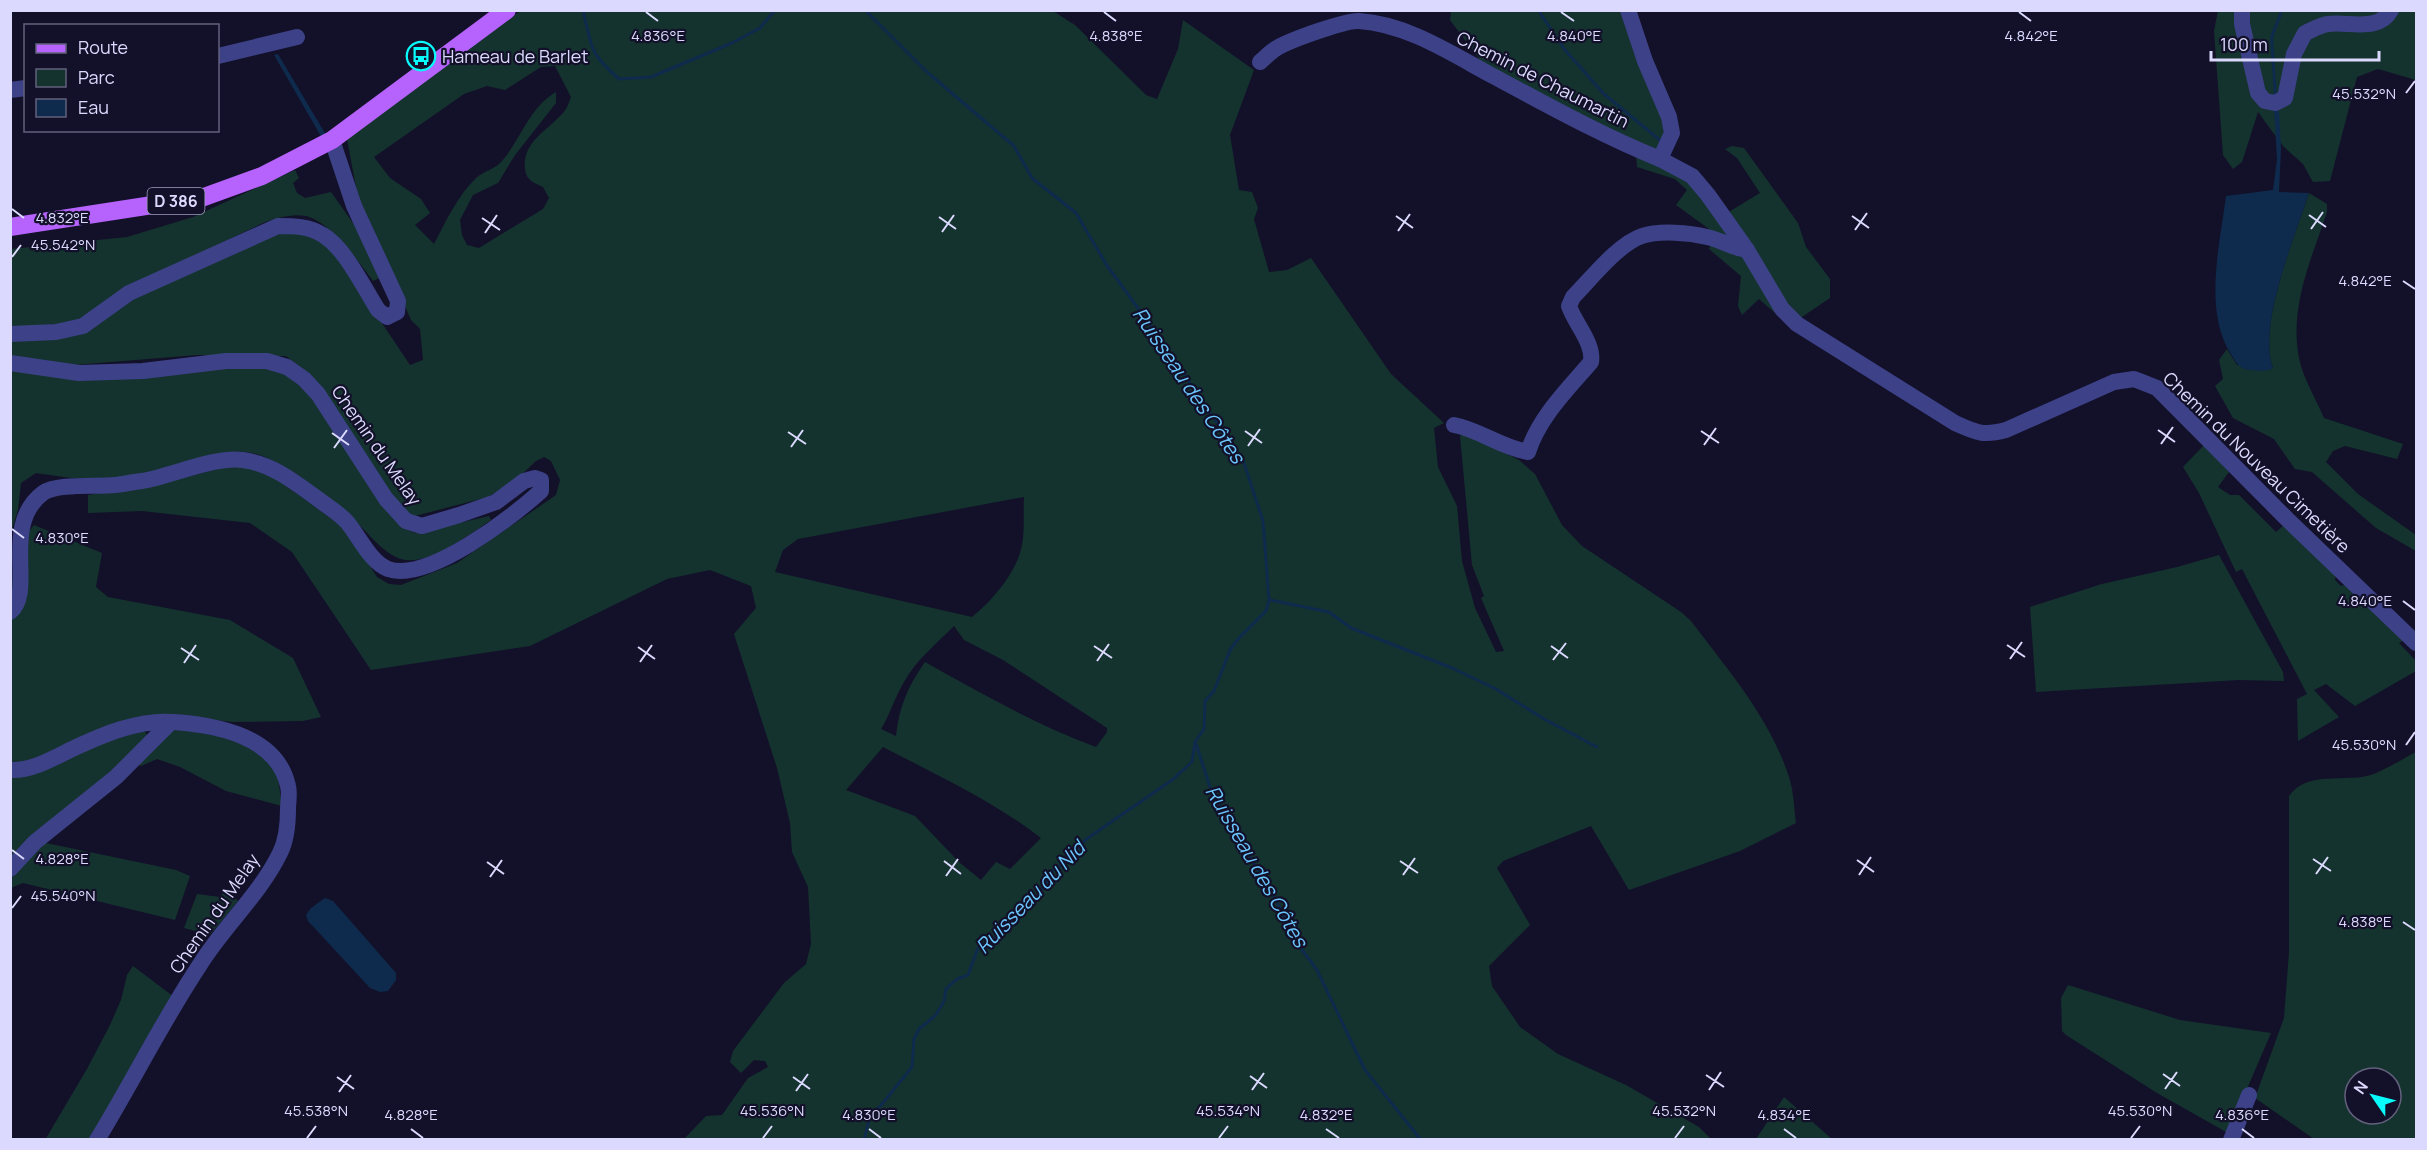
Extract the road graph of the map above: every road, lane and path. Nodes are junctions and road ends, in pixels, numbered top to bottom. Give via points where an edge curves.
1 (1628, 10) edge
2 (2242, 10) edge
3 (2391, 10) edge
4 (502, 12) edge
5 (297, 37) dead end
6 (219, 56) edge
7 (1260, 62) dead end
8 (332, 140) junction
9 (1660, 159) junction
10 (10, 227) edge
11 (1747, 250) junction
12 (10, 334) edge
13 (10, 363) edge
14 (1454, 425) dead end
15 (10, 612) edge
16 (2416, 643) edge
17 (171, 722) junction
18 (10, 770) edge
19 (10, 869) edge
20 (2249, 1095) dead end
21 (97, 1140) edge
22 (2231, 1140) edge

1 - 9 street via 1669,117 1672,133
2 - 3 street via 2258,93 2265,101 2275,103 2285,98 2294,54 2305,33 2326,24 2380,22
4 - 8 main road, D 386
5 - 6 street
7 - 9 street, Chemin de Chaumartin via 1275,48 1319,32 1357,20 1377,24 1435,45
8 - 10 main road, D 386 via 262,176 204,196
8 - 12 street via 354,206 398,301 397,312 387,317 378,310 336,246 322,234 298,226 278,226 129,293 83,327
9 - 11 street, Chemin du Nouveau Cimetière via 1692,176
11 - 14 street via 1710,237 1679,232 1643,236 1623,247 1573,297 1569,306 1593,353 1591,362 1547,415 1528,452
11 - 16 street, Chemin du Nouveau Cimetière via 1782,309 1797,324 1978,434 2006,430 2114,382 2134,379 2157,388
13 - 15 street, Chemin du Melay via 79,373 143,371 226,360 267,361 287,367 318,394 386,499 406,521 422,526 496,502 524,481 535,478 541,480 541,491 516,514 454,555 404,571 387,568 345,519 283,474 242,459 222,460 145,481 46,491 31,502 21,519 19,597
17 - 18 street, Chemin du Melay via 134,725 99,736 39,765
17 - 19 street via 116,777 34,842
17 - 21 street, Chemin du Melay via 203,724 231,732 257,742 272,754 289,787 286,836 265,879 189,981
20 - 22 street

